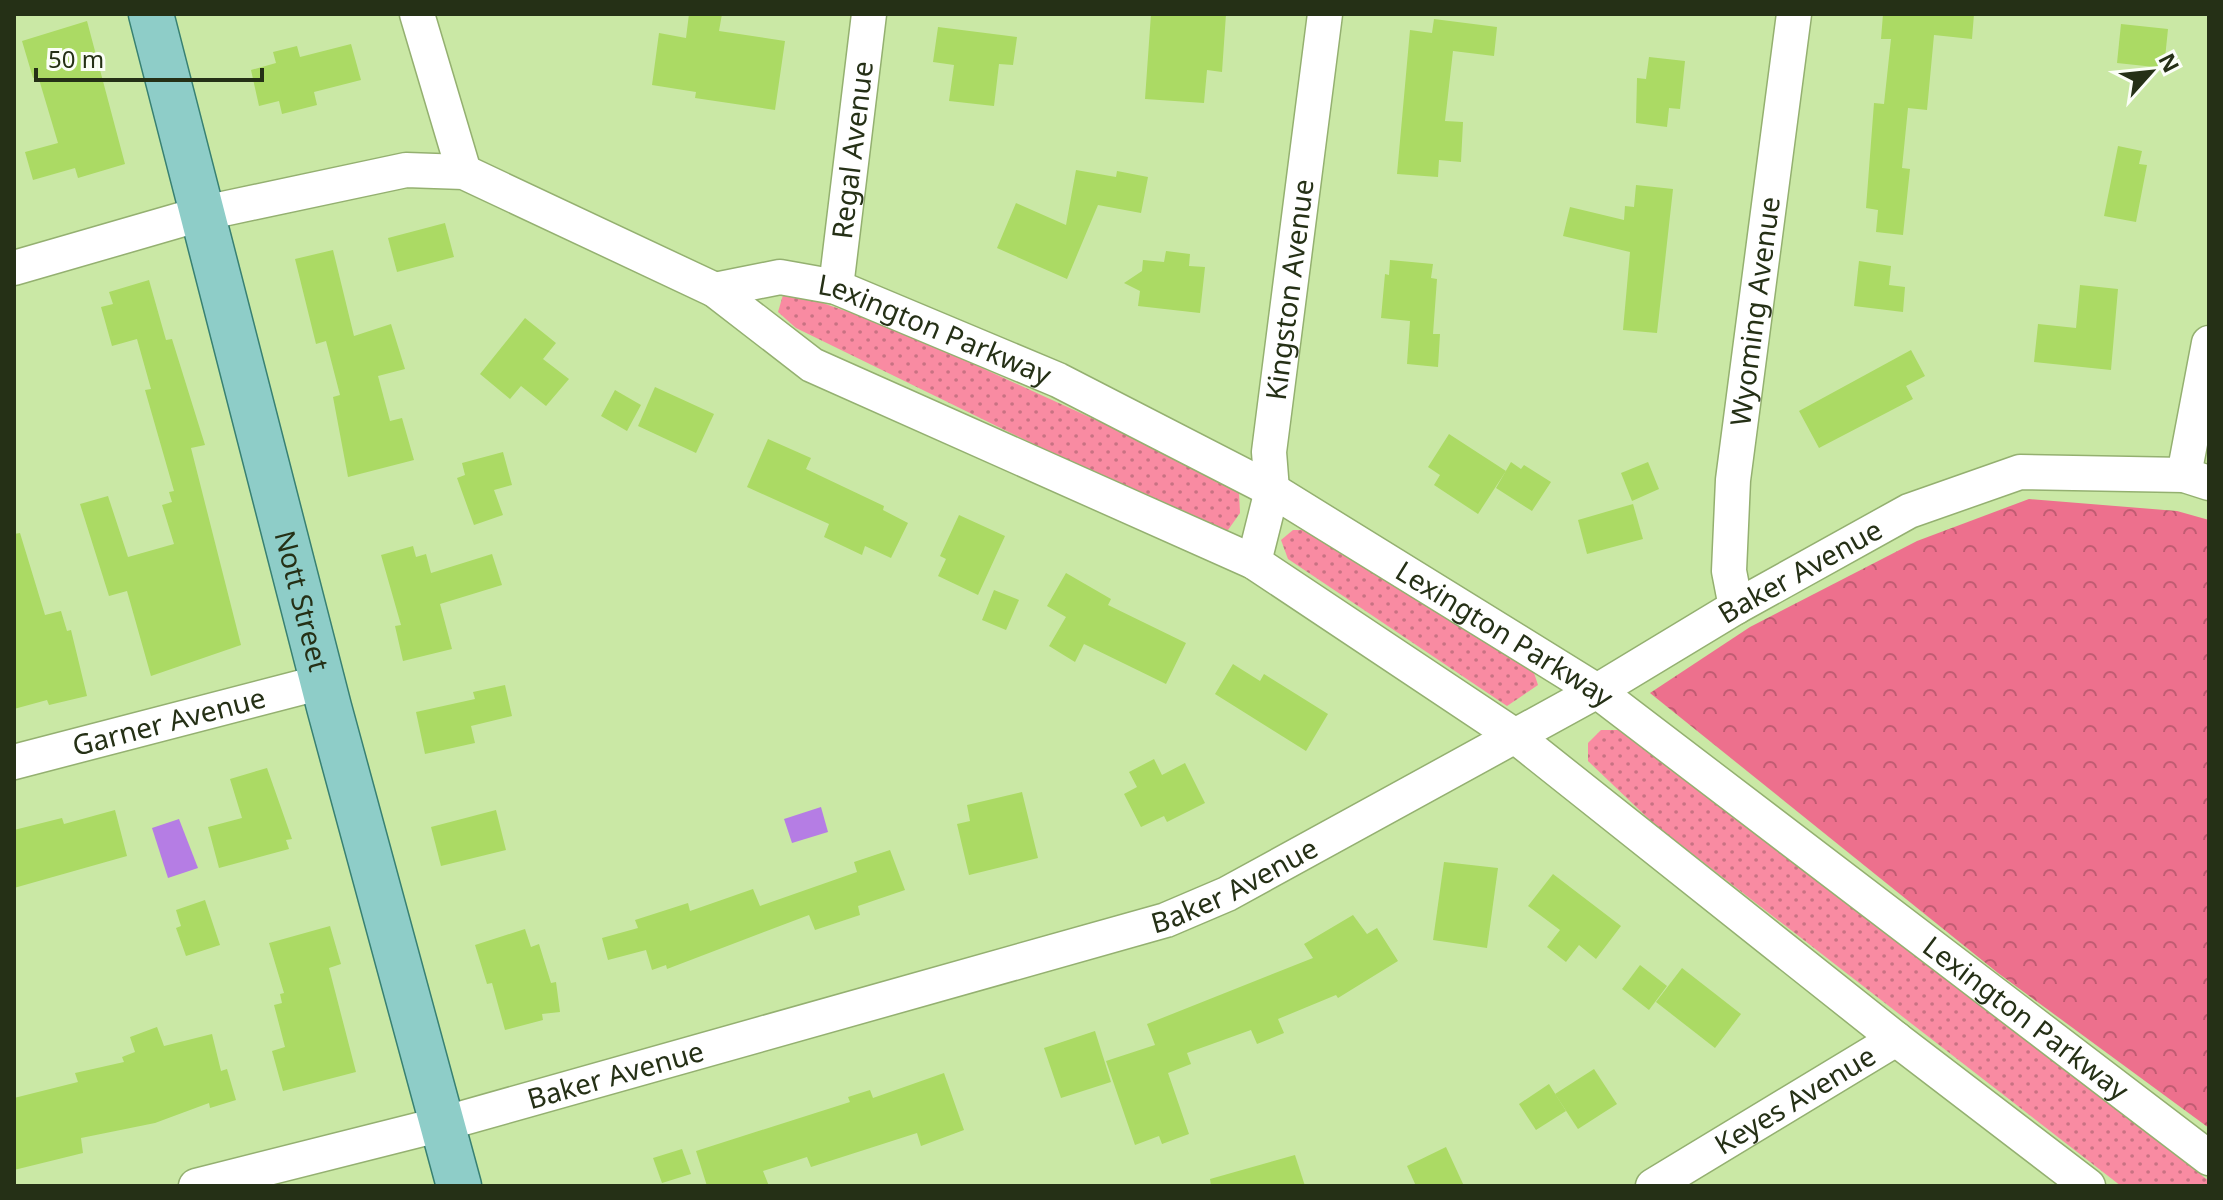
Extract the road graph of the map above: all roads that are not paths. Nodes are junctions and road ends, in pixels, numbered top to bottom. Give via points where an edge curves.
1 (151, 14) edge
2 (417, 14) edge
3 (869, 14) edge
4 (1325, 14) edge
5 (1794, 14) edge
6 (464, 172) junction
7 (204, 213) junction
8 (14, 268) edge
9 (836, 287) junction
10 (715, 290) junction
11 (2209, 343) edge
12 (2197, 479) edge
13 (1272, 490) junction
14 (1254, 562) junction
15 (1736, 607) junction
16 (322, 682) junction
17 (1597, 691) junction
18 (1515, 736) junction
19 (14, 762) edge
20 (1896, 1039) junction
21 (442, 1124) junction
22 (2209, 1158) edge
23 (196, 1186) edge
24 (459, 1186) edge
25 (1653, 1186) edge
26 (2088, 1186) edge

1 - 7 main road, Nott Street
2 - 6 street
3 - 9 street, Regal Avenue
4 - 13 street, Kingston Avenue via 1269,452
5 - 15 street, Wyoming Avenue via 1733,480 1729,571
6 - 7 street via 406,170
6 - 10 street
7 - 8 street
7 - 16 main road, Nott Street
9 - 10 street, Lexington Parkway via 780,277
9 - 13 street, Lexington Parkway via 1058,380
10 - 14 street via 812,365
11 - 12 street
12 - 15 street, Baker Avenue via 2020,472 1909,511
13 - 14 street, Kingston Avenue
13 - 17 street, Lexington Parkway
14 - 18 street
15 - 17 street, Baker Avenue
16 - 19 street, Garner Avenue
16 - 21 main road, Nott Street
17 - 18 street, Baker Avenue
17 - 22 street, Lexington Parkway
18 - 20 street
18 - 21 street, Baker Avenue via 1227,894 1166,920
20 - 25 street, Keyes Avenue
20 - 26 street
21 - 23 street, Baker Avenue
21 - 24 main road, Nott Street

